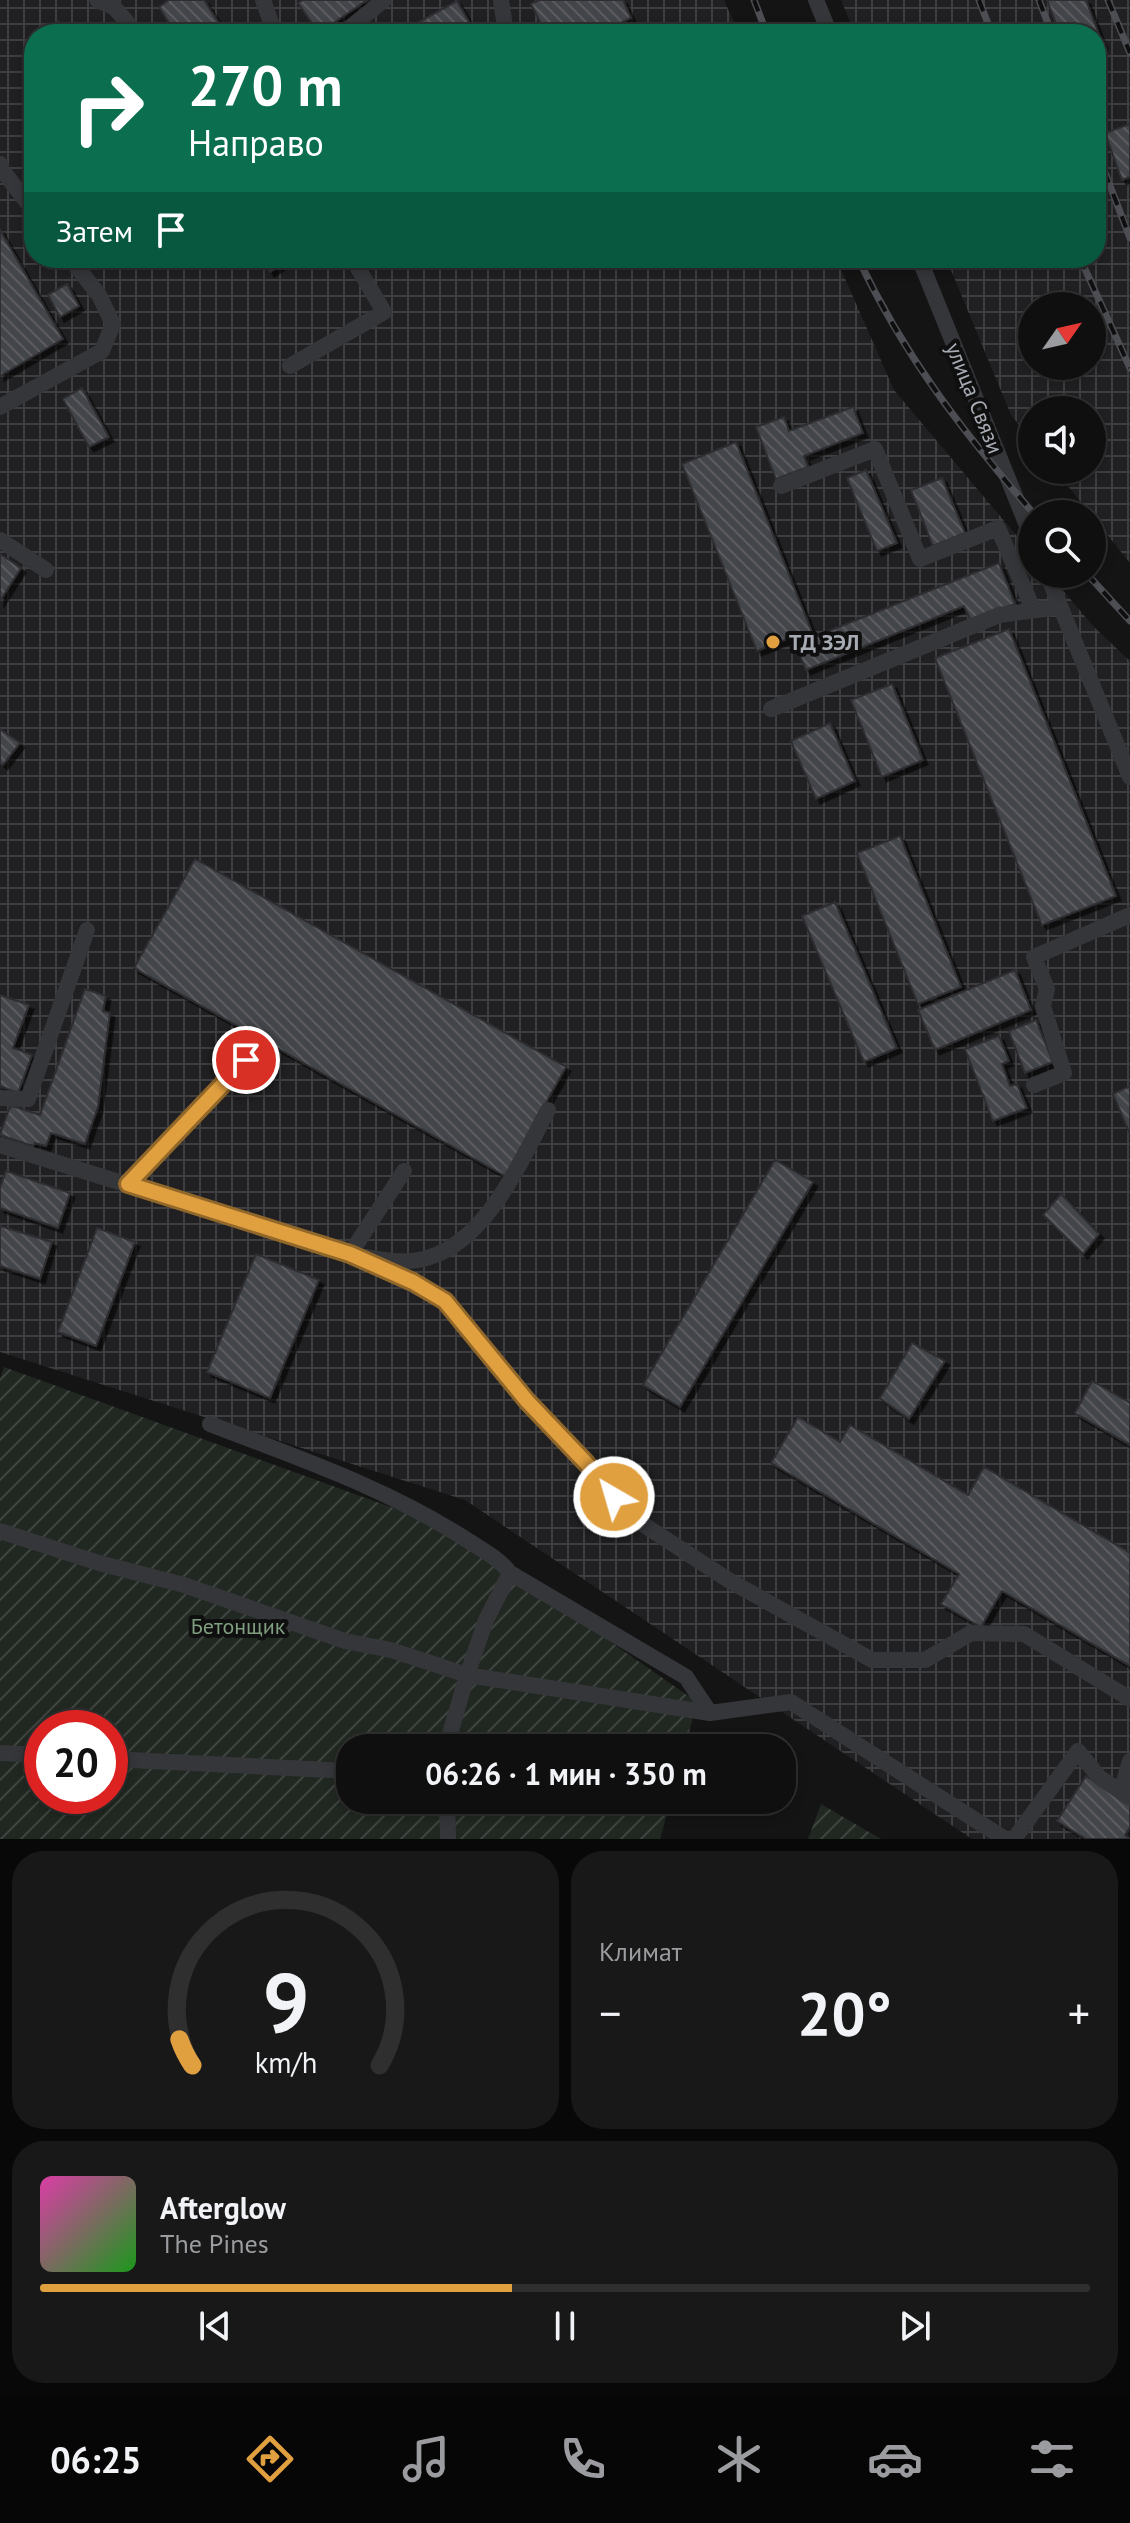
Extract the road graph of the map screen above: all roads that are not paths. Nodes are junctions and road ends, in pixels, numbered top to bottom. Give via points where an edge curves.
1 (97, 0) edge
2 (263, 0) edge
3 (384, 0) edge
4 (501, 0) edge
5 (816, 0) edge
6 (128, 24) edge
7 (271, 24) edge
8 (354, 24) edge
9 (505, 24) edge
10 (826, 24) edge
11 (0, 164) edge
12 (24, 198) edge
13 (78, 268) edge
14 (358, 268) edge
15 (923, 268) edge
16 (290, 366) dead end
17 (0, 407) edge
18 (781, 486) dead end
19 (1018, 503) edge
20 (0, 540) edge
21 (46, 570) dead end
22 (1053, 588) edge
23 (1060, 607) junction
24 (1033, 609) junction
25 (771, 709) dead end
26 (1130, 777) edge
27 (1130, 915) edge
28 (87, 930) dead end
29 (246, 1060) dead end
30 (1034, 1085) dead end
31 (0, 1098) edge
32 (548, 1110) dead end
33 (0, 1145) edge
34 (404, 1171) dead end
35 (128, 1184) junction
36 (350, 1254) junction
37 (210, 1424) dead end
38 (0, 1531) edge
39 (510, 1573) junction
40 (467, 1675) junction
41 (1130, 1699) edge
42 (710, 1713) junction
43 (450, 1734) edge
44 (0, 1753) edge
45 (24, 1754) edge
46 (128, 1760) edge
47 (1130, 1761) edge
48 (336, 1770) edge
49 (1125, 1795) edge
50 (447, 1814) edge
51 (448, 1839) edge
52 (1005, 1839) edge
53 (1014, 1839) edge

1 - 6 street via 114,7
2 - 7 street
3 - 8 street
4 - 9 street
5 - 10 street
11 - 12 street
13 - 17 street via 113,324 102,351
14 - 16 street via 384,312
15 - 19 street, улица Связи
18 - 24 street via 875,449 920,559 998,528
20 - 21 street
22 - 23 street
23 - 24 street
23 - 26 street
24 - 25 street via 999,615
27 - 30 street via 1034,957 1047,989 1043,1006 1064,1073
28 - 31 street via 28,1099
29 - 35 street
32 - 36 street via 502,1195 465,1237 430,1257 392,1262
33 - 35 street
34 - 36 street
35 - 36 street
36 - 41 street via 445,1301 627,1514 730,1581 872,1660 925,1660 971,1633 1024,1634
37 - 39 street via 382,1491 450,1529
38 - 40 street
39 - 40 street
39 - 42 street via 686,1677
40 - 42 street
40 - 43 street
42 - 52 street via 791,1702
44 - 45 street
46 - 48 street
47 - 49 street
49 - 53 street via 1099,1777 1078,1751
50 - 51 street

